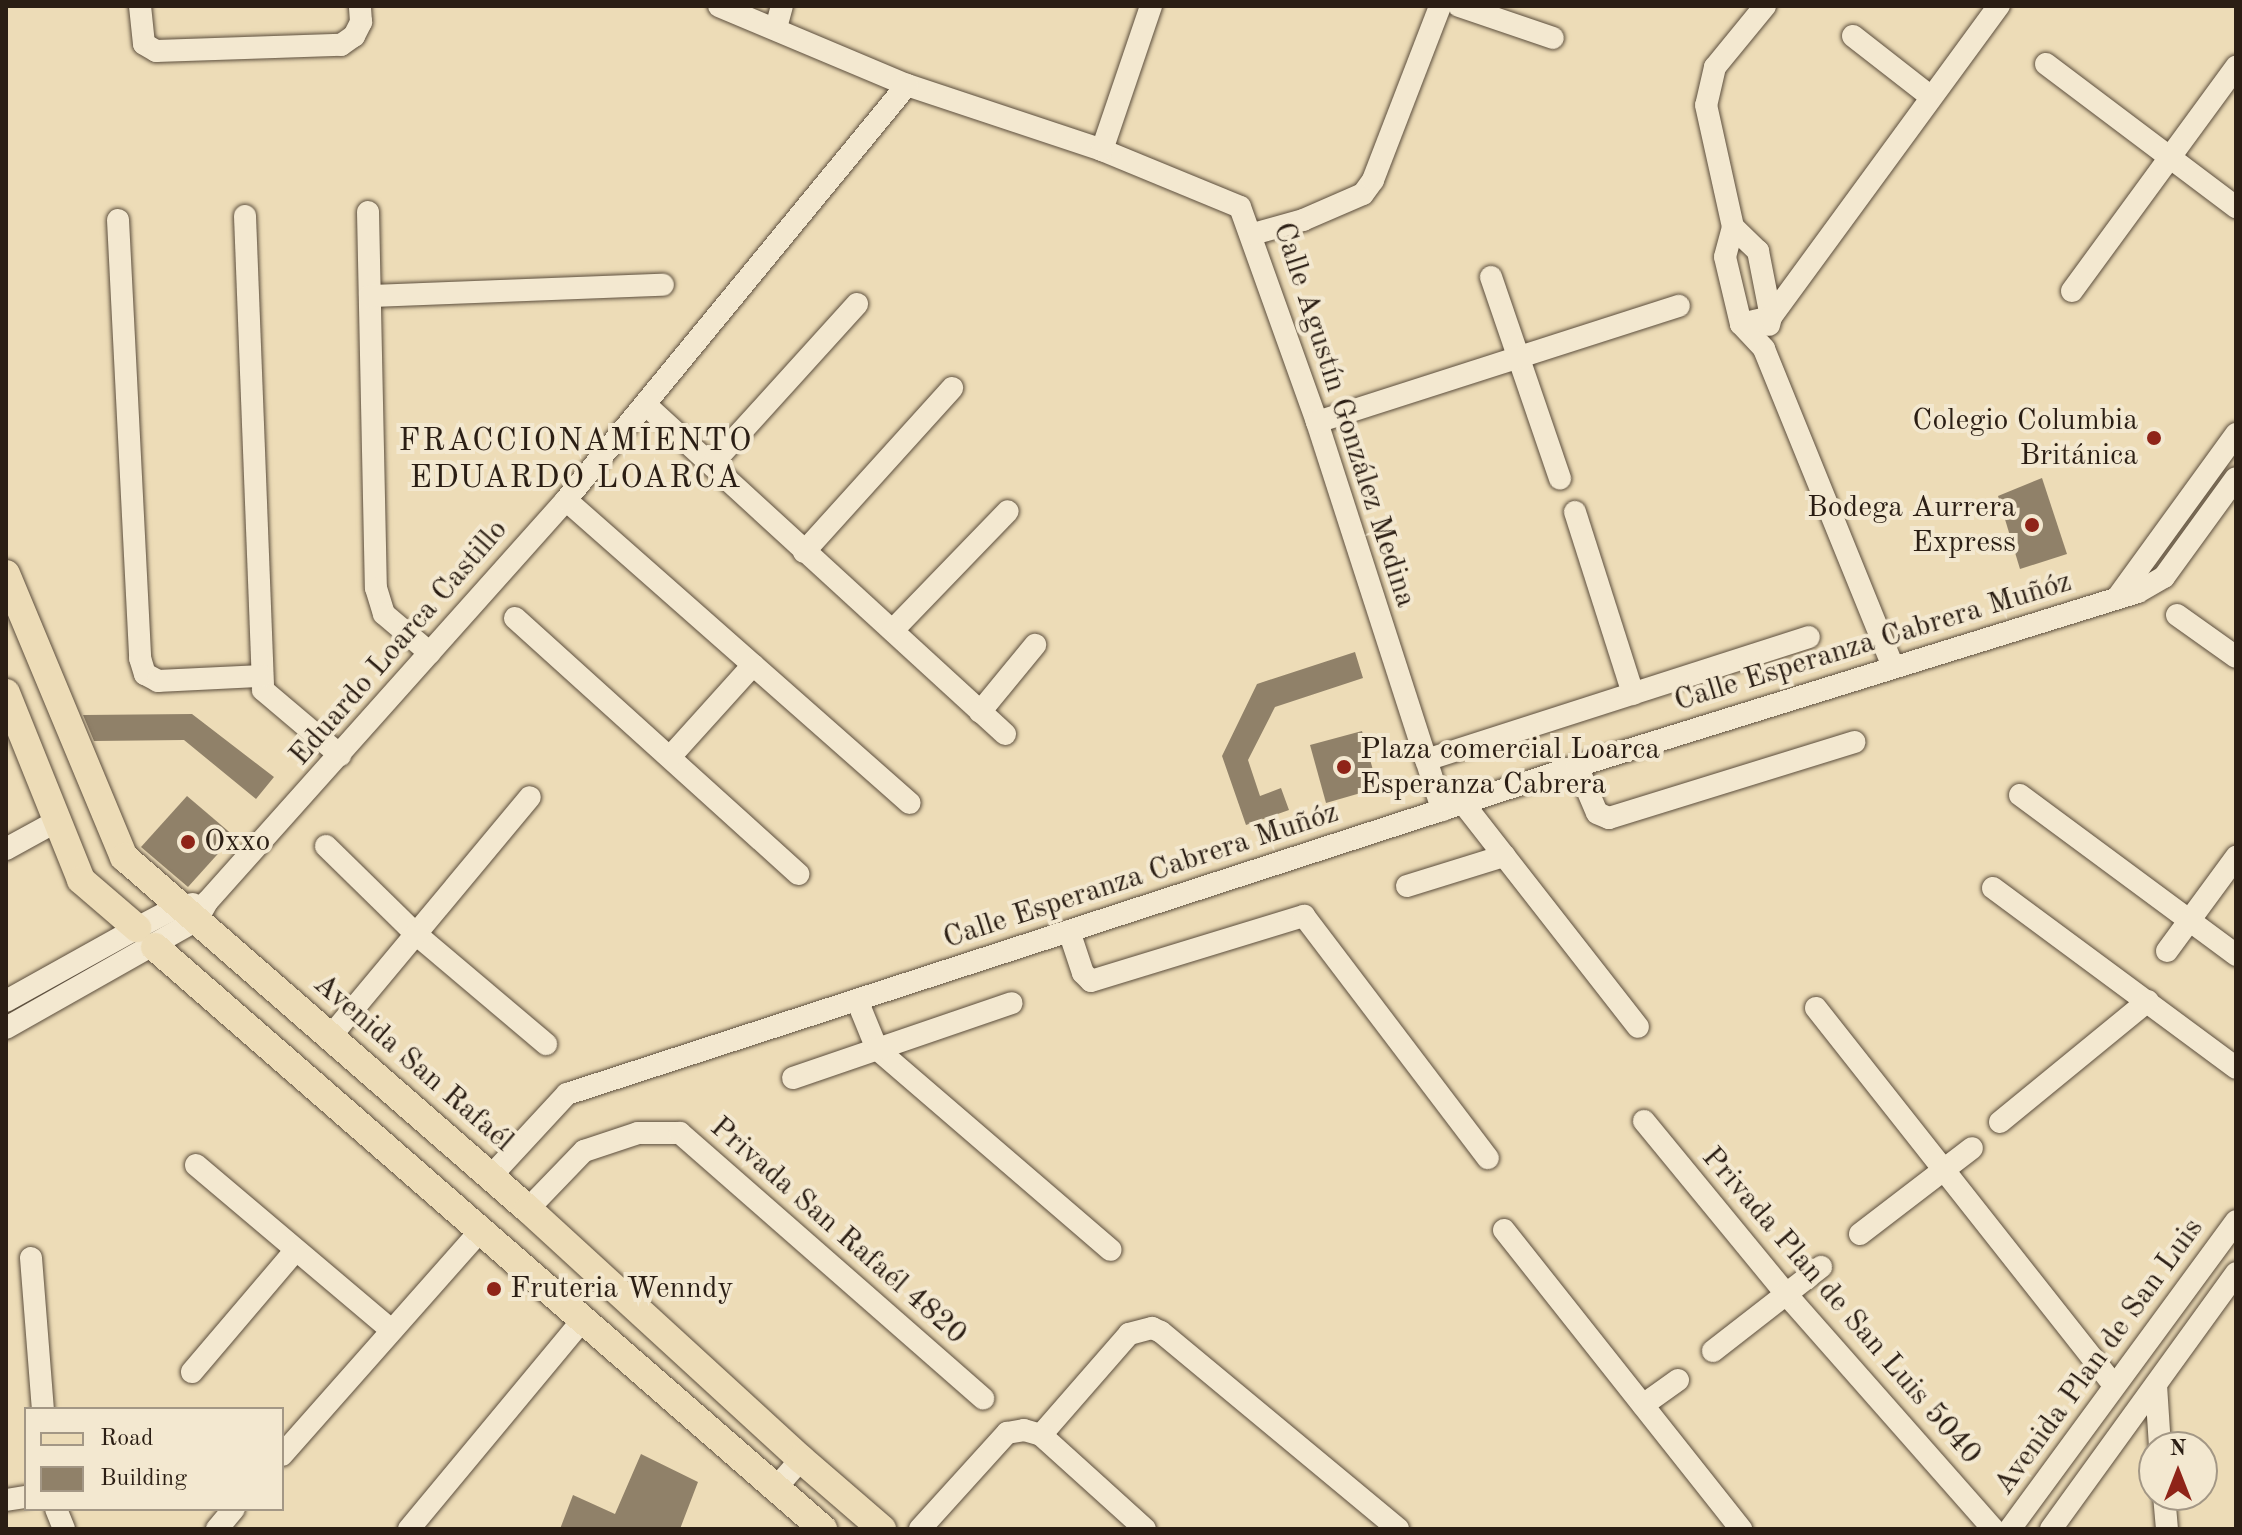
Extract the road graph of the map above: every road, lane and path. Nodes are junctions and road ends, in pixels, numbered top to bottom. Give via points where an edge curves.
1 (140, 6) edge
2 (360, 6) edge
3 (719, 6) edge
4 (1151, 6) edge
5 (1440, 6) edge
6 (1459, 6) edge
7 (1765, 6) edge
8 (1999, 6) edge
9 (779, 17) edge
10 (1853, 36) dead end
11 (1553, 38) dead end
12 (2046, 64) dead end
13 (2236, 67) edge
14 (907, 85) junction
15 (1931, 97) junction
16 (1102, 150) junction
17 (2171, 157) junction
18 (2236, 207) edge
19 (368, 212) dead end
20 (245, 216) dead end
21 (118, 220) dead end
22 (1733, 227) junction
23 (1253, 234) junction
24 (1491, 277) dead end
25 (663, 285) dead end
26 (2072, 291) dead end
27 (370, 296) junction
28 (857, 304) dead end
29 (1679, 306) dead end
30 (1771, 317) junction
31 (1741, 324) junction
32 (1764, 349) junction
33 (1517, 356) junction
34 (952, 388) dead end
35 (646, 405) junction
36 (1317, 422) junction
37 (2236, 434) edge
38 (712, 464) junction
39 (1560, 478) dead end
40 (2236, 478) edge
41 (566, 500) junction
42 (1008, 511) dead end
43 (1575, 512) dead end
44 (804, 552) junction
45 (6, 574) edge
46 (2117, 598) junction
47 (2177, 615) dead end
48 (515, 618) dead end
49 (893, 630) junction
50 (1809, 637) dead end
51 (1035, 645) dead end
52 (430, 653) junction
53 (2236, 657) edge
54 (753, 665) junction
55 (1893, 666) junction
56 (262, 676) junction
57 (6, 693) edge
58 (1633, 694) junction
59 (980, 712) junction
60 (1005, 734) dead end
61 (1855, 742) dead end
62 (340, 755) junction
63 (670, 757) junction
64 (1426, 760) junction
65 (1577, 766) junction
66 (2020, 795) dead end
67 (530, 797) dead end
68 (910, 803) dead end
69 (1452, 806) junction
70 (59, 820) junction
71 (326, 846) dead end
72 (6, 849) edge
73 (1504, 856) junction
74 (2236, 857) edge
75 (798, 874) dead end
76 (1407, 886) dead end
77 (1993, 888) dead end
78 (194, 910) junction
79 (2189, 921) junction
80 (1069, 931) junction
81 (417, 935) junction
82 (146, 937) junction
83 (2167, 951) dead end
84 (2236, 955) edge
85 (857, 1000) junction
86 (6, 1001) edge
87 (2148, 1001) junction
88 (1012, 1003) dead end
89 (1816, 1008) dead end
90 (1638, 1027) dead end
91 (6, 1028) edge
92 (330, 1037) junction
93 (546, 1044) dead end
94 (877, 1049) junction
95 (2236, 1068) edge
96 (793, 1078) dead end
97 (1644, 1121) dead end
98 (2000, 1122) dead end
99 (1972, 1148) dead end
100 (1488, 1158) dead end
101 (196, 1165) dead end
102 (1944, 1168) junction
103 (491, 1176) junction
104 (528, 1209) junction
105 (2236, 1221) edge
106 (481, 1230) junction
107 (1504, 1230) dead end
108 (1860, 1234) dead end
109 (1111, 1250) dead end
110 (295, 1251) junction
111 (31, 1258) dead end
112 (1821, 1267) dead end
113 (2236, 1273) edge
114 (1786, 1294) junction
115 (584, 1318) junction
116 (391, 1330) junction
117 (1713, 1351) dead end
118 (192, 1372) dead end
119 (1678, 1380) dead end
120 (2156, 1385) junction
121 (2114, 1386) junction
122 (983, 1398) dead end
123 (1643, 1405) junction
124 (43, 1407) edge
125 (2159, 1431) edge
126 (1041, 1435) junction
127 (284, 1453) edge
128 (801, 1459) junction
129 (776, 1488) junction
130 (232, 1511) edge
131 (2056, 1527) edge
132 (217, 1529) edge
133 (409, 1529) edge
134 (823, 1529) edge
135 (882, 1529) edge
136 (920, 1529) edge
137 (1145, 1529) edge
138 (1398, 1529) edge
139 (1741, 1529) edge
140 (1993, 1529) edge
141 (2010, 1529) edge

1 - 2 street via 144,44 156,51 341,45 361,22
3 - 9 street, Calle Agustín González Medina
4 - 16 street
5 - 23 street via 1363,194
6 - 11 street
7 - 22 street via 1715,67 1706,105
8 - 15 street
9 - 14 street, Calle Agustín González Medina
10 - 15 street
12 - 17 street
13 - 17 street
14 - 16 street, Calle Agustín González Medina
14 - 35 street, Eduardo Loarca Castillo
15 - 30 street
16 - 23 street, Calle Agustín González Medina via 1240,207
17 - 18 street
17 - 26 street
19 - 27 street
20 - 56 street
21 - 56 street via 140,658 145,674 158,681
22 - 30 street via 1758,251
22 - 31 street via 1725,257
23 - 36 street, Calle Agustín González Medina
24 - 33 street
25 - 27 street
27 - 52 street via 376,588 384,614
28 - 38 street
29 - 33 street
30 - 31 street
30 - 32 street
31 - 32 street
32 - 55 street
33 - 36 street
33 - 39 street
34 - 44 street
35 - 38 street
35 - 41 street, Eduardo Loarca Castillo
36 - 64 street, Calle Agustín González Medina
37 - 46 street, Calle Esperanza Cabrera Muñóz
38 - 44 street
40 - 46 street, Calle Esperanza Cabrera Muñóz via 2164,577
41 - 52 street, Eduardo Loarca Castillo
41 - 54 street
42 - 49 street
43 - 58 street
44 - 49 street
45 - 78 main road, Avenida San Rafaél via 124,857
46 - 55 street, Calle Esperanza Cabrera Muñóz
47 - 53 street
48 - 63 street
49 - 59 street
50 - 58 street
51 - 59 street
52 - 62 street, Eduardo Loarca Castillo
54 - 63 street
54 - 68 street
55 - 65 street, Calle Esperanza Cabrera Muñóz
56 - 62 street via 263,690
57 - 70 main road
58 - 64 street
59 - 60 street
61 - 65 street via 1609,818 1597,813
62 - 78 street, Eduardo Loarca Castillo
63 - 75 street
64 - 69 street, Calle Agustín González Medina
65 - 69 street, Calle Esperanza Cabrera Muñóz
66 - 79 street
67 - 81 street
69 - 73 street, Calle Agustín González Medina
69 - 80 street, Calle Esperanza Cabrera Muñóz
70 - 72 street
70 - 82 main road via 81,880
71 - 81 street
73 - 76 street
73 - 90 street, Calle Agustín González Medina
74 - 79 street
77 - 87 street
78 - 82 street, Eduardo Loarca Castillo
78 - 92 main road, Avenida San Rafaél
79 - 83 street
79 - 84 street
80 - 85 street, Calle Esperanza Cabrera Muñóz
80 - 100 street via 1083,973 1091,981 1304,916
81 - 92 street
81 - 93 street
82 - 86 street
82 - 91 street
82 - 106 main road
85 - 94 street
85 - 103 street, Calle Esperanza Cabrera Muñóz via 567,1094
87 - 95 street
87 - 98 street
88 - 94 street
89 - 102 street
92 - 103 main road, Avenida San Rafaél
94 - 96 street
94 - 109 street
97 - 114 street, Privada Plan de San Luis 5040
99 - 102 street
101 - 110 street
102 - 108 street
102 - 121 street
103 - 104 main road, Avenida San Rafaél
104 - 122 street, Privada San Rafaél 4820 via 584,1151 638,1133 680,1133
104 - 128 main road, Avenida San Rafaél
105 - 121 street, Avenida Plan de San Luis
106 - 115 main road
106 - 116 street
107 - 123 street
110 - 116 street
110 - 118 street
111 - 124 street
112 - 114 street
113 - 120 street, Avenida Plan de San Luis
114 - 117 street
114 - 140 street, Privada Plan de San Luis 5040
115 - 129 main road
115 - 133 street
116 - 127 street
119 - 123 street
120 - 125 street
120 - 131 street, Avenida Plan de San Luis
121 - 141 street, Avenida Plan de San Luis
123 - 139 street
126 - 136 street via 1007,1433
126 - 137 street
126 - 138 street via 1129,1334 1152,1328
128 - 129 street
128 - 135 main road, Avenida San Rafaél
129 - 134 main road
130 - 132 street

